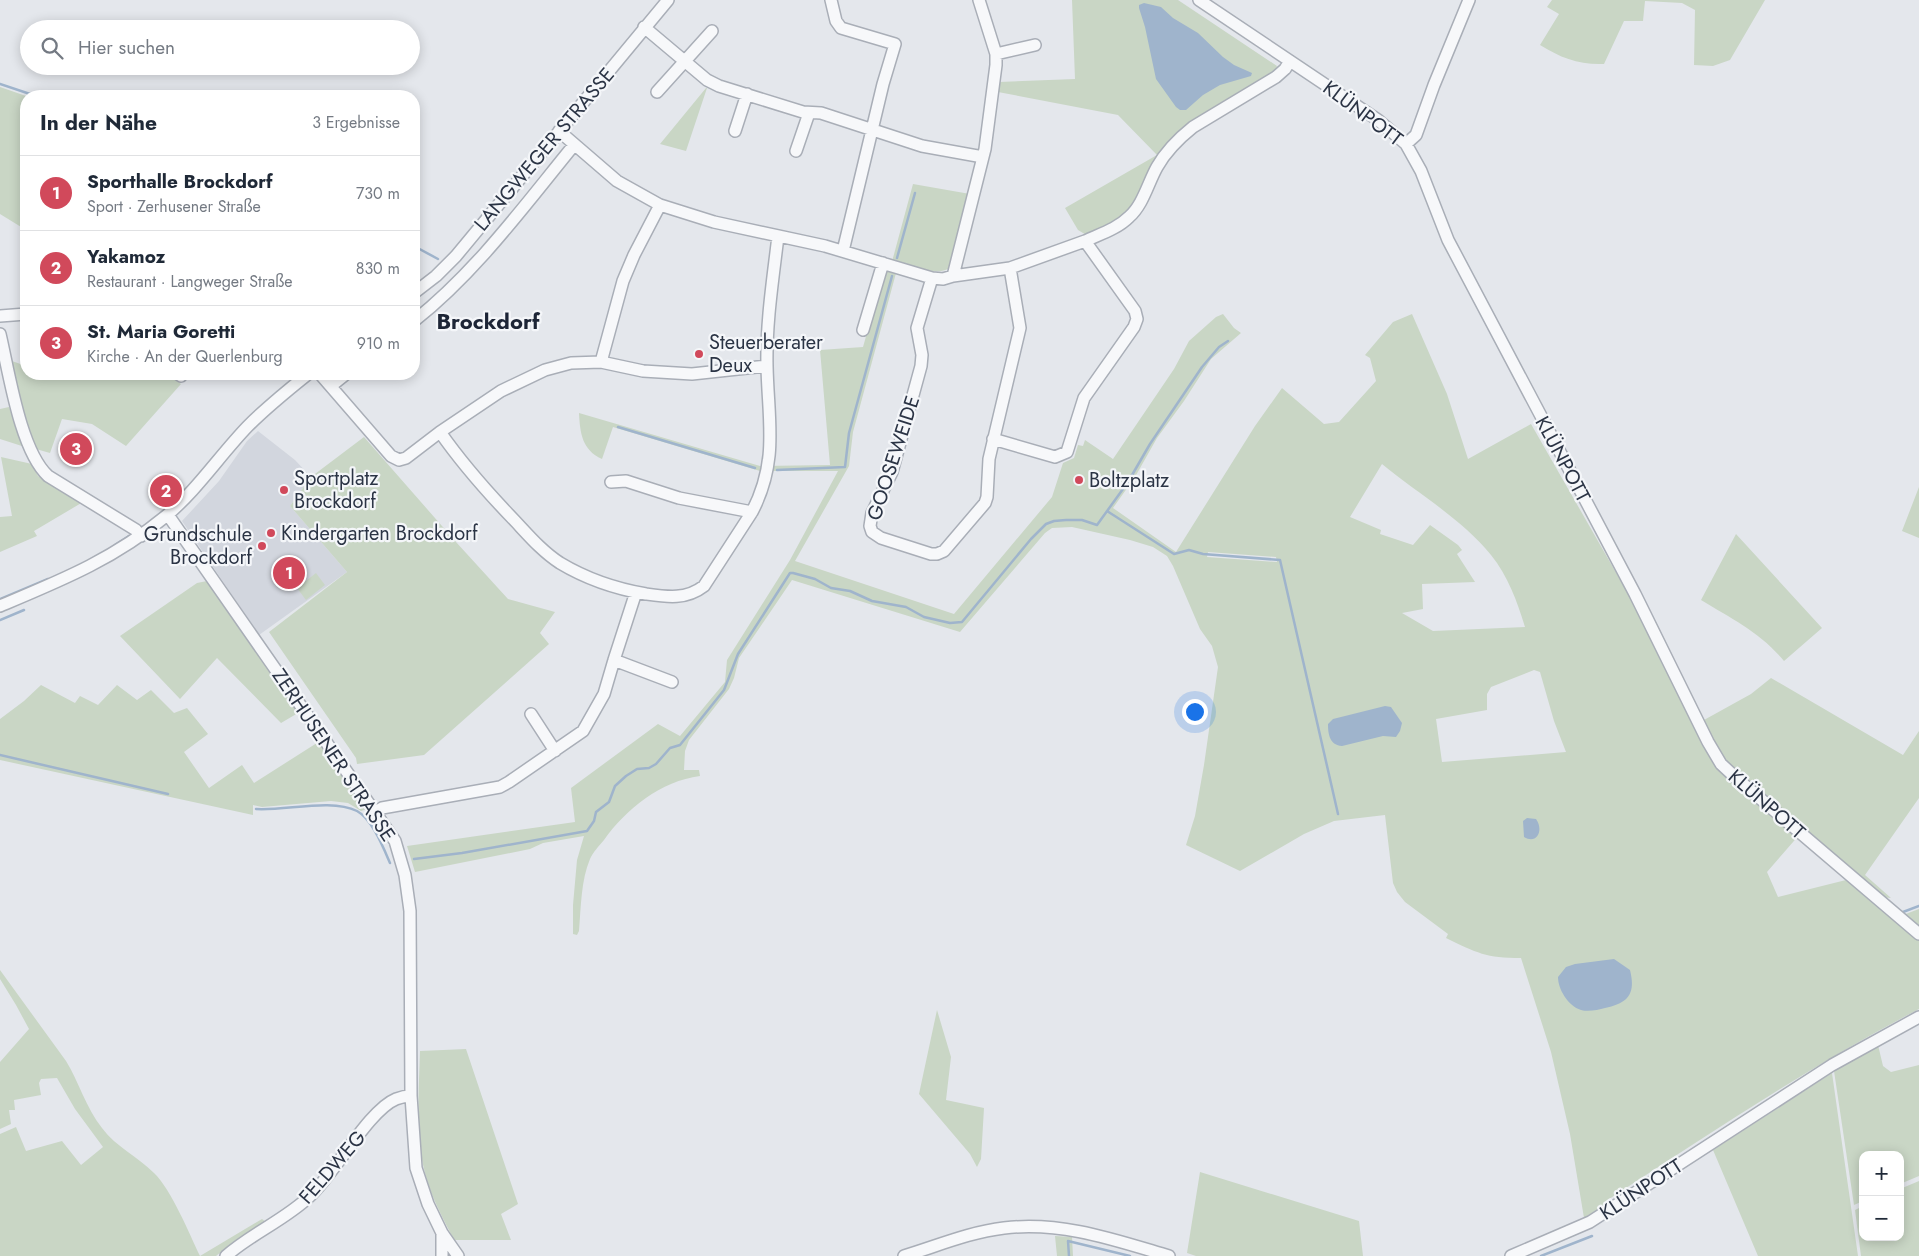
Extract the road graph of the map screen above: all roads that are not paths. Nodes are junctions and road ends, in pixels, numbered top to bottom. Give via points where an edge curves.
1 (668, 0) edge
2 (830, 0) edge
3 (979, 0) edge
4 (1199, 0) edge
5 (1469, 0) edge
6 (644, 27) junction
7 (712, 30) dead end
8 (1035, 45) dead end
9 (996, 54) junction
10 (1290, 61) junction
11 (685, 62) junction
12 (657, 92) dead end
13 (747, 94) junction
14 (809, 113) junction
15 (872, 130) junction
16 (559, 131) junction
17 (735, 131) dead end
18 (1406, 144) junction
19 (574, 145) junction
20 (796, 151) dead end
21 (983, 157) junction
22 (660, 204) junction
23 (778, 236) junction
24 (1085, 241) junction
25 (843, 250) junction
26 (883, 263) junction
27 (1010, 268) junction
28 (953, 276) junction
29 (932, 278) junction
30 (420, 288) edge
31 (20, 314) edge
32 (0, 316) edge
33 (420, 316) edge
34 (863, 330) dead end
35 (0, 334) edge
36 (601, 362) junction
37 (767, 366) junction
38 (301, 380) edge
39 (326, 380) edge
40 (338, 380) edge
41 (331, 386) junction
42 (440, 432) junction
43 (993, 439) junction
44 (611, 482) dead end
45 (752, 512) junction
46 (168, 514) junction
47 (140, 536) junction
48 (636, 592) junction
49 (0, 606) edge
50 (614, 660) junction
51 (672, 682) dead end
52 (531, 714) dead end
53 (555, 751) junction
54 (374, 812) junction
55 (1919, 934) edge
56 (1919, 1017) edge
57 (411, 1096) junction
58 (442, 1233) junction
59 (226, 1256) edge
60 (442, 1256) edge
61 (458, 1256) edge
62 (904, 1256) edge
63 (1169, 1256) edge
64 (1511, 1256) edge

1 - 6 street, LANGWEGER STRASSE
2 - 15 street via 841,28 895,44
3 - 9 street
4 - 10 street, KLÜNPOTT
5 - 18 street via 1416,135
6 - 11 street
6 - 16 street, LANGWEGER STRASSE
7 - 11 street
8 - 9 street
9 - 21 street
10 - 18 street, KLÜNPOTT via 1378,120
10 - 24 street via 1276,77 1181,137 1158,166 1131,216
11 - 12 street
11 - 13 street via 713,84
13 - 14 street
13 - 17 street
14 - 15 street via 821,113
14 - 20 street
15 - 21 street via 922,146
15 - 25 street
16 - 19 street
16 - 30 street, LANGWEGER STRASSE via 456,256
18 - 55 street, KLÜNPOTT via 1421,171 1455,255 1635,594 1721,764
19 - 22 street via 618,180
19 - 33 street via 468,271
21 - 28 street
22 - 23 street via 714,222
22 - 36 street via 623,281
23 - 25 street
23 - 37 street via 768,320
24 - 27 street
24 - 43 street via 1135,311 1134,327 1084,398 1066,452 1055,457
25 - 26 street
26 - 29 street
26 - 34 street
27 - 28 street
27 - 43 street, GOOSEWEIDE via 1020,328
28 - 29 street
29 - 43 street, GOOSEWEIDE via 917,335 921,366 892,472 872,513 872,532 880,538 931,554 944,550 985,503
31 - 32 street
35 - 47 street via 18,412 40,468 136,530
36 - 37 street via 643,371 692,374
36 - 42 street via 571,363 532,376 501,391
37 - 45 street via 771,442 767,471
38 - 46 street via 247,427
39 - 41 street
40 - 41 street
41 - 42 street via 391,456 399,460
42 - 48 street via 475,479 543,551 559,563 595,580
44 - 45 street via 626,482 679,498
45 - 48 street via 704,586 696,592 678,597
46 - 47 street
46 - 54 street, ZERHUSENER STRASSE
47 - 49 street via 84,570
48 - 50 street
50 - 51 street
50 - 53 street via 604,694 583,731
52 - 53 street
53 - 54 street via 500,787
54 - 57 street, ZERHUSENER STRASSE via 395,841 405,875 410,910
56 - 64 street, KLÜNPOTT via 1832,1065 1590,1222
57 - 58 street, ZERHUSENER STRASSE via 416,1168
57 - 59 street, FELDWEG via 394,1099 381,1109 309,1197
58 - 60 street
58 - 61 street, ZERHUSENER STRASSE
62 - 63 street via 1004,1228 1040,1226 1084,1231

